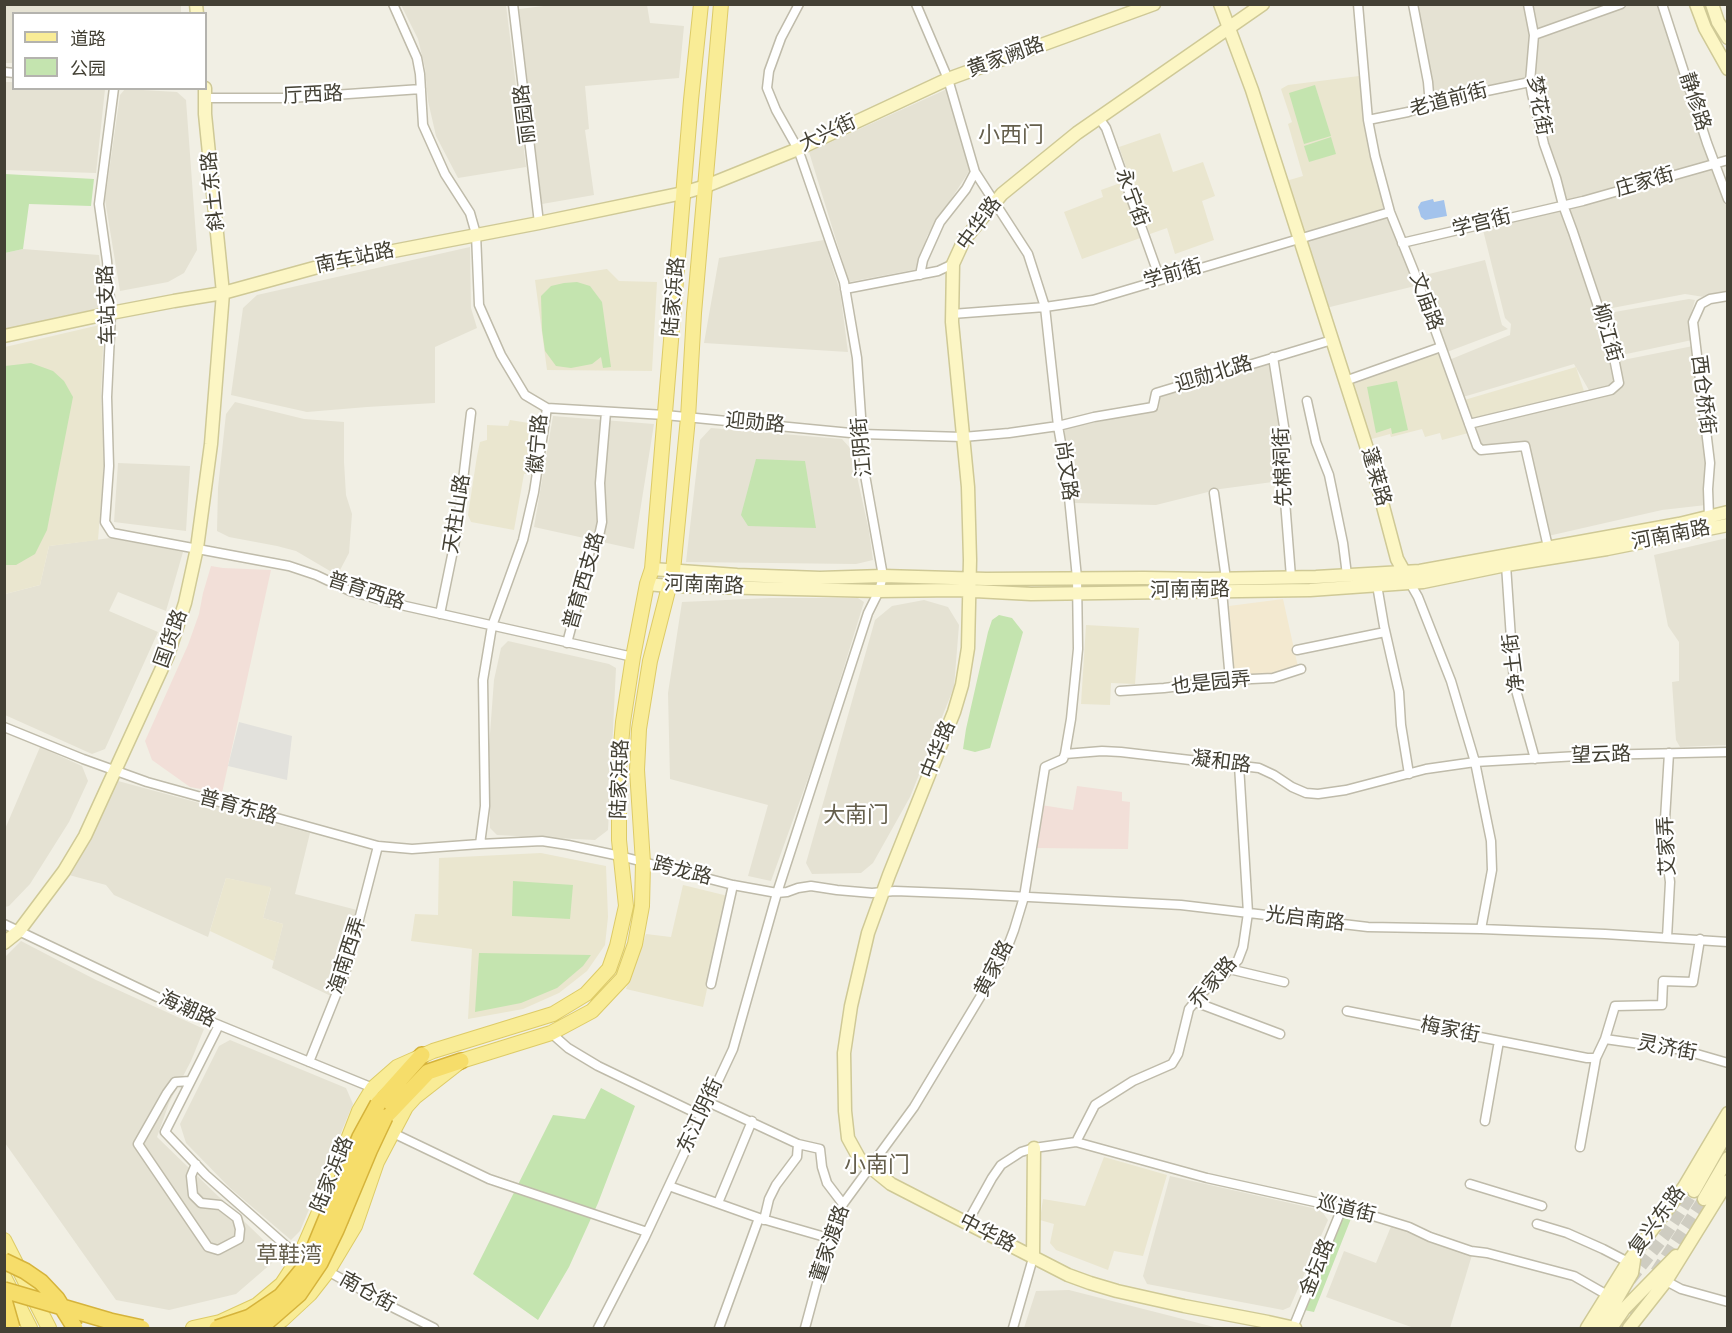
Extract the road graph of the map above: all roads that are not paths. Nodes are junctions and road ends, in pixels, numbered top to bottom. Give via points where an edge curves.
1 (393, 4) edge
2 (513, 4) edge
3 (701, 4) edge
4 (721, 4) edge
5 (799, 4) edge
6 (916, 4) edge
7 (1220, 4) edge
8 (1263, 4) edge
9 (1358, 4) edge
10 (1413, 4) edge
11 (1528, 4) edge
12 (1621, 4) edge
13 (1662, 4) edge
14 (1696, 4) edge
15 (1712, 4) edge
16 (1153, 5) edge
17 (1229, 28) junction
18 (1534, 35) junction
19 (1728, 38) edge
20 (1728, 69) edge
21 (948, 79) junction
22 (1530, 82) junction
23 (422, 89) junction
24 (114, 90) edge
25 (205, 93) edge
26 (1430, 106) junction
27 (1099, 117) junction
28 (1368, 120) junction
29 (798, 149) junction
30 (1728, 160) edge
31 (1714, 163) junction
32 (975, 172) junction
33 (706, 186) junction
34 (683, 193) junction
35 (1728, 199) edge
36 (994, 202) junction
37 (1563, 205) junction
38 (1390, 212) junction
39 (539, 223) junction
40 (476, 234) junction
41 (1300, 238) junction
42 (1402, 243) junction
43 (953, 264) junction
44 (920, 274) junction
45 (1160, 279) junction
46 (845, 289) junction
47 (223, 294) junction
48 (1728, 296) edge
49 (1046, 307) junction
50 (111, 313) junction
51 (952, 314) junction
52 (4, 336) edge
53 (1332, 340) junction
54 (1441, 347) junction
55 (1273, 357) junction
56 (1345, 381) junction
57 (1307, 401) dead end
58 (547, 408) junction
59 (606, 412) junction
60 (471, 413) dead end
61 (665, 415) junction
62 (688, 418) junction
63 (1469, 424) junction
64 (1058, 426) junction
65 (861, 434) junction
66 (963, 437) junction
67 (1214, 493) dead end
68 (1728, 512) edge
69 (1709, 517) junction
70 (105, 522) joint
71 (1728, 525) edge
72 (1548, 547) junction
73 (197, 548) junction
74 (1506, 566) junction
75 (652, 569) junction
76 (673, 571) junction
77 (1347, 574) junction
78 (883, 576) junction
79 (1291, 577) junction
80 (1077, 578) junction
81 (1407, 578) junction
82 (647, 584) junction
83 (970, 585) junction
84 (1224, 585) junction
85 (1377, 585) junction
86 (669, 586) junction
87 (879, 591) junction
88 (1077, 593) junction
89 (440, 614) junction
90 (492, 626) junction
91 (1385, 632) junction
92 (567, 643) junction
93 (1297, 650) dead end
94 (633, 657) junction
95 (1301, 669) dead end
96 (1230, 680) junction
97 (1120, 691) dead end
98 (4, 727) edge
99 (1728, 752) edge
100 (1669, 753) junction
101 (1065, 754) junction
102 (1535, 759) junction
103 (1475, 762) junction
104 (1239, 765) junction
105 (113, 771) junction
106 (1409, 774) junction
107 (480, 844) junction
108 (378, 846) junction
109 (620, 856) junction
110 (643, 863) junction
111 (733, 885) junction
112 (883, 892) junction
113 (777, 893) junction
114 (1024, 897) junction
115 (1248, 913) junction
116 (4, 924) edge
117 (1481, 929) junction
118 (19, 931) junction
119 (1667, 938) junction
120 (1700, 939) junction
121 (1728, 942) edge
122 (4, 943) edge
123 (1229, 969) junction
124 (1284, 982) dead end
125 (711, 984) dead end
126 (1195, 1002) junction
127 (1347, 1011) dead end
128 (219, 1025) junction
129 (551, 1033) junction
130 (1280, 1034) dead end
131 (1605, 1039) junction
132 (1499, 1041) junction
133 (422, 1055) junction
134 (1596, 1058) junction
135 (461, 1061) junction
136 (309, 1062) junction
137 (1728, 1063) edge
138 (190, 1081) junction
139 (373, 1088) junction
140 (708, 1102) junction
141 (382, 1111) junction
142 (1728, 1113) edge
143 (702, 1116) junction
144 (752, 1121) junction
145 (1485, 1121) dead end
146 (1728, 1131) edge
147 (393, 1133) junction
148 (1076, 1142) junction
149 (798, 1144) junction
150 (1580, 1147) dead end
151 (1034, 1148) junction
152 (1728, 1158) edge
153 (195, 1164) junction
154 (871, 1168) junction
155 (1728, 1181) edge
156 (1470, 1184) dead end
157 (669, 1186) junction
158 (718, 1203) junction
159 (843, 1204) junction
160 (1542, 1206) dead end
161 (1342, 1208) junction
162 (762, 1219) junction
163 (967, 1223) junction
164 (1537, 1224) dead end
165 (647, 1232) junction
166 (1694, 1237) junction
167 (832, 1239) junction
168 (4, 1240) edge
169 (299, 1258) junction
170 (1033, 1258) junction
171 (1632, 1258) junction
172 (4, 1262) edge
173 (328, 1270) junction
174 (4, 1277) edge
175 (1666, 1281) junction
176 (4, 1290) edge
177 (1609, 1296) junction
178 (4, 1300) edge
179 (1728, 1302) edge
180 (20, 1309) junction
181 (4, 1323) edge
182 (1294, 1328) edge
183 (12, 1329) edge
184 (20, 1329) edge
185 (30, 1329) edge
186 (49, 1329) edge
187 (75, 1329) edge
188 (104, 1329) edge
189 (142, 1329) edge
190 (193, 1329) edge
191 (217, 1329) edge
192 (250, 1329) edge
193 (270, 1329) edge
194 (434, 1329) edge
195 (598, 1329) edge
196 (719, 1329) edge
197 (805, 1329) edge
198 (1013, 1329) edge
199 (1587, 1329) edge
200 (1600, 1329) edge
201 (1611, 1329) edge
202 (1629, 1329) edge

1 - 23 street, 徽宁路 via 417,58
2 - 39 street, 丽园路
3 - 34 main road, 陆家浜路
4 - 33 main road, 陆家浜路
5 - 29 street, 江阴街 via 781,38 767,88
6 - 21 street
7 - 17 street, 蓬莱路
8 - 17 street, 中华路
9 - 28 street, 文庙路
10 - 26 street
11 - 18 street, 梦花街
12 - 18 street
13 - 31 street, 静修路
14 - 20 street
15 - 19 street
16 - 21 street, 黄家阙路
17 - 27 street, 中华路
17 - 41 street, 蓬莱路
18 - 22 street, 梦花街
21 - 29 street, 大兴街
21 - 32 street, 黄家阙路
22 - 26 street, 老道前街
22 - 37 street, 梦花街
23 - 25 street, 厅西路 via 290,98
23 - 40 street, 徽宁路 via 423,125 445,174 470,213
24 - 50 street, 车站支路 via 99,204
25 - 47 street, 斜土东路
26 - 28 street, 老道前街
27 - 36 street, 中华路
27 - 45 street, 永宁街
28 - 38 street, 文庙路
29 - 33 street, 大兴街
29 - 46 street, 江阴街
30 - 31 street, 庄家街
31 - 35 street, 静修路
31 - 37 street, 庄家街
32 - 36 street, 黄家阙路
32 - 44 street via 940,222
33 - 34 street, 南车站路
33 - 62 main road, 陆家浜路
34 - 39 street, 南车站路
34 - 61 main road, 陆家浜路
36 - 43 street, 中华路 via 964,240
36 - 49 street, 尚文路 via 1028,254
37 - 42 street, 学宫街
37 - 63 street, 柳江街 via 1612,348 1619,383 1611,390
38 - 41 street, 学前街
38 - 42 street, 文庙路
39 - 40 street, 南车站路
40 - 47 street, 南车站路 via 336,262
40 - 58 street, 徽宁路 via 479,305 501,355 525,395
41 - 45 street, 学前街
41 - 53 street, 蓬莱路
42 - 54 street, 文庙路
43 - 44 street
43 - 51 street, 中华路
44 - 46 street
45 - 49 street, 学前街 via 1094,300
46 - 65 street, 江阴街 via 857,358
47 - 50 street, 南车站路
47 - 73 street, 国货路 via 211,444
48 - 69 street, 西仓桥街 via 1701,304 1693,322 1710,462
49 - 51 street, 学前街
49 - 64 street, 尚文路
50 - 52 street, 南车站路
50 - 70 street, 车站支路
51 - 66 street, 中华路
53 - 55 street, 迎勋北路
53 - 56 street, 蓬莱路
54 - 56 street
54 - 63 street, 文庙路
55 - 64 street, 迎勋北路 via 1156,393 1153,407
55 - 79 street, 先棉祠街 via 1286,439 1281,450
56 - 81 street, 蓬莱路 via 1397,559
57 - 77 street via 1316,442 1329,475
58 - 59 street, 迎勋路
58 - 90 street, 徽宁路 via 523,540
59 - 61 street, 迎勋路
59 - 92 street, 普育西支路 via 600,483 602,522 590,550
60 - 89 street, 天柱山路 via 457,531
61 - 62 street, 迎勋路
61 - 75 main road, 陆家浜路
62 - 65 street, 迎勋路
62 - 76 main road, 陆家浜路
63 - 72 street, 文庙路 via 1481,450 1525,446
64 - 66 street, 迎勋北路
64 - 80 street, 尚文路
65 - 66 street, 迎勋路
65 - 78 street, 江阴街
66 - 83 street, 中华路
67 - 84 street
68 - 69 street, 河南南路
69 - 72 street, 河南南路
70 - 73 street, 普育西路 via 112,533
71 - 74 street, 河南南路
72 - 81 street, 河南南路 via 1420,571
73 - 89 street, 普育西路 via 289,566 350,591
73 - 105 street, 国货路 via 168,655
74 - 81 street, 河南南路 via 1455,577
74 - 102 street, 净土街 via 1514,683
75 - 76 street, 河南南路
75 - 82 main road, 陆家浜路
76 - 78 street, 河南南路 via 820,578
76 - 86 main road, 陆家浜路
77 - 79 street, 河南南路
77 - 81 street, 河南南路
78 - 83 street, 河南南路
78 - 87 street, 江阴街
79 - 84 street, 河南南路
80 - 83 street, 河南南路
80 - 84 street, 河南南路
80 - 88 street, 尚文路
81 - 85 street, 河南南路
81 - 103 street, 蓬莱路 via 1450,681
82 - 86 street, 河南南路
82 - 94 main road, 陆家浜路
83 - 87 street, 河南南路
83 - 88 street, 河南南路 via 1031,594
83 - 112 street, 中华路 via 968,648 962,685
84 - 85 street, 河南南路 via 1284,591
84 - 88 street, 河南南路
84 - 96 street
85 - 91 street
86 - 87 street, 河南南路
86 - 110 main road, 陆家浜路 via 650,661 639,729 637,770
87 - 113 street, 江阴街 via 868,613
88 - 101 street, 尚文路 via 1078,649
89 - 90 street, 普育西路
90 - 92 street, 普育西路
90 - 107 street, 徽宁路 via 483,680 485,806
91 - 93 street
91 - 106 street via 1399,692
92 - 94 street, 普育西路
94 - 109 main road, 陆家浜路 via 619,768
95 - 96 street, 也是园弄 via 1273,678
96 - 97 street, 也是园弄
98 - 105 street, 普育东路
99 - 100 street, 望云路
100 - 102 street, 望云路
100 - 119 street, 艾家弄 via 1664,836 1670,882
101 - 104 street, 凝和路 via 1102,751
101 - 114 street, 黄家路 via 1063,759 1045,767
102 - 103 street, 望云路
103 - 106 street, 凝和路
103 - 117 street, 蓬莱路 via 1491,841 1492,870
104 - 106 street, 凝和路 via 1259,768 1292,787 1318,795
104 - 115 street, 乔家路
105 - 108 street, 普育东路
105 - 118 street, 国货路 via 85,836
107 - 108 street, 普育东路 via 412,849
107 - 109 street, 跨龙路 via 542,841
108 - 136 street, 海南西弄 via 345,969
109 - 110 street, 跨龙路
109 - 133 main road, 陆家浜路 via 626,906 618,946 609,969 586,994 553,1014
110 - 111 street, 跨龙路
110 - 129 main road, 陆家浜路 via 642,906 623,978 592,1011
111 - 113 street, 跨龙路
111 - 125 street
112 - 113 street, 跨龙路 via 811,886
112 - 114 street, 光启南路
112 - 154 street, 中华路 via 868,933 844,1053 848,1138 859,1158
113 - 140 street, 东江阴街 via 733,1049
114 - 115 street, 光启南路 via 1181,905
114 - 154 street, 黄家路 via 1003,959 914,1107
115 - 117 street, 光启南路 via 1368,927
115 - 123 street, 乔家路 via 1244,947
116 - 118 street, 海潮路
117 - 119 street, 光启南路
118 - 122 street, 国货路
118 - 128 street, 海潮路
119 - 120 street, 光启南路
120 - 121 street, 光启南路
120 - 131 street via 1693,982 1664,981 1662,1005 1615,1006
123 - 124 street
123 - 126 street, 乔家路
126 - 130 street
126 - 148 street, 乔家路 via 1189,1009 1172,1064 1133,1081 1095,1106
127 - 132 street, 梅家街
128 - 136 street, 海潮路
128 - 138 street
129 - 135 main road, 陆家浜路
129 - 143 street via 598,1066
131 - 134 street
131 - 137 street, 灵济街 via 1683,1050
132 - 134 street, 梅家街
132 - 145 street
133 - 139 main road, 陆家浜路 via 397,1067
133 - 141 highway
134 - 150 street
135 - 141 highway via 428,1072
135 - 147 main road, 陆家浜路 via 415,1097
136 - 139 street, 海潮路
138 - 153 street, 南仓街 via 165,1132
138 - 153 street via 175,1082 138,1144 208,1247 218,1250 239,1239 240,1229 237,1218 220,1205 201,1203 193,1195 191,1176
139 - 169 main road, 陆家浜路 via 359,1111
140 - 143 street, 东江阴街
140 - 144 street
141 - 191 highway, bridge via 360,1137 308,1263 281,1296 250,1317
141 - 192 highway, bridge via 369,1151 320,1263 299,1294 268,1321
142 - 171 street, 复兴东路 via 1684,1187
143 - 157 street, 东江阴街
144 - 149 street
144 - 158 street
146 - 152 street via 1699,1195
147 - 165 street via 489,1179
147 - 173 main road, 陆家浜路 via 377,1162 355,1226
148 - 151 street
148 - 161 street, 巡道街 via 1208,1178
149 - 159 street via 820,1149 827,1182
149 - 162 street via 797,1157 776,1185
151 - 163 street via 1001,1165
151 - 170 street
153 - 169 street, 南仓街
154 - 159 street, 董家渡路
154 - 163 street, 中华路 via 891,1184
155 - 166 street, 复兴东路
156 - 160 street
157 - 158 street
157 - 165 street, 东江阴街
158 - 162 street
159 - 167 street, 董家渡路
161 - 177 street, 巡道街 via 1409,1227 1471,1251 1574,1276
161 - 182 street, 金坛路
162 - 167 street
162 - 196 street
163 - 170 street, 中华路
164 - 171 street
165 - 195 street, 东江阴街
166 - 175 street, 复兴东路
166 - 201 street via 1624,1309
167 - 197 street, 董家渡路
168 - 186 main road
169 - 173 street, 南仓街
169 - 190 main road, 陆家浜路 via 282,1284 257,1305
170 - 182 street, 中华路 via 1108,1288
170 - 198 street
171 - 177 street, 复兴东路
171 - 200 street via 1632,1273
172 - 187 highway, bridge via 41,1282
173 - 193 main road, 陆家浜路 via 310,1294
173 - 194 street, 南仓街
174 - 180 main road
175 - 179 street
175 - 202 street, 复兴东路
176 - 189 highway, bridge
177 - 199 street, 复兴东路
178 - 183 highway, bridge
178 - 188 highway, bridge
180 - 184 main road
180 - 185 main road
181 - 183 highway, bridge

